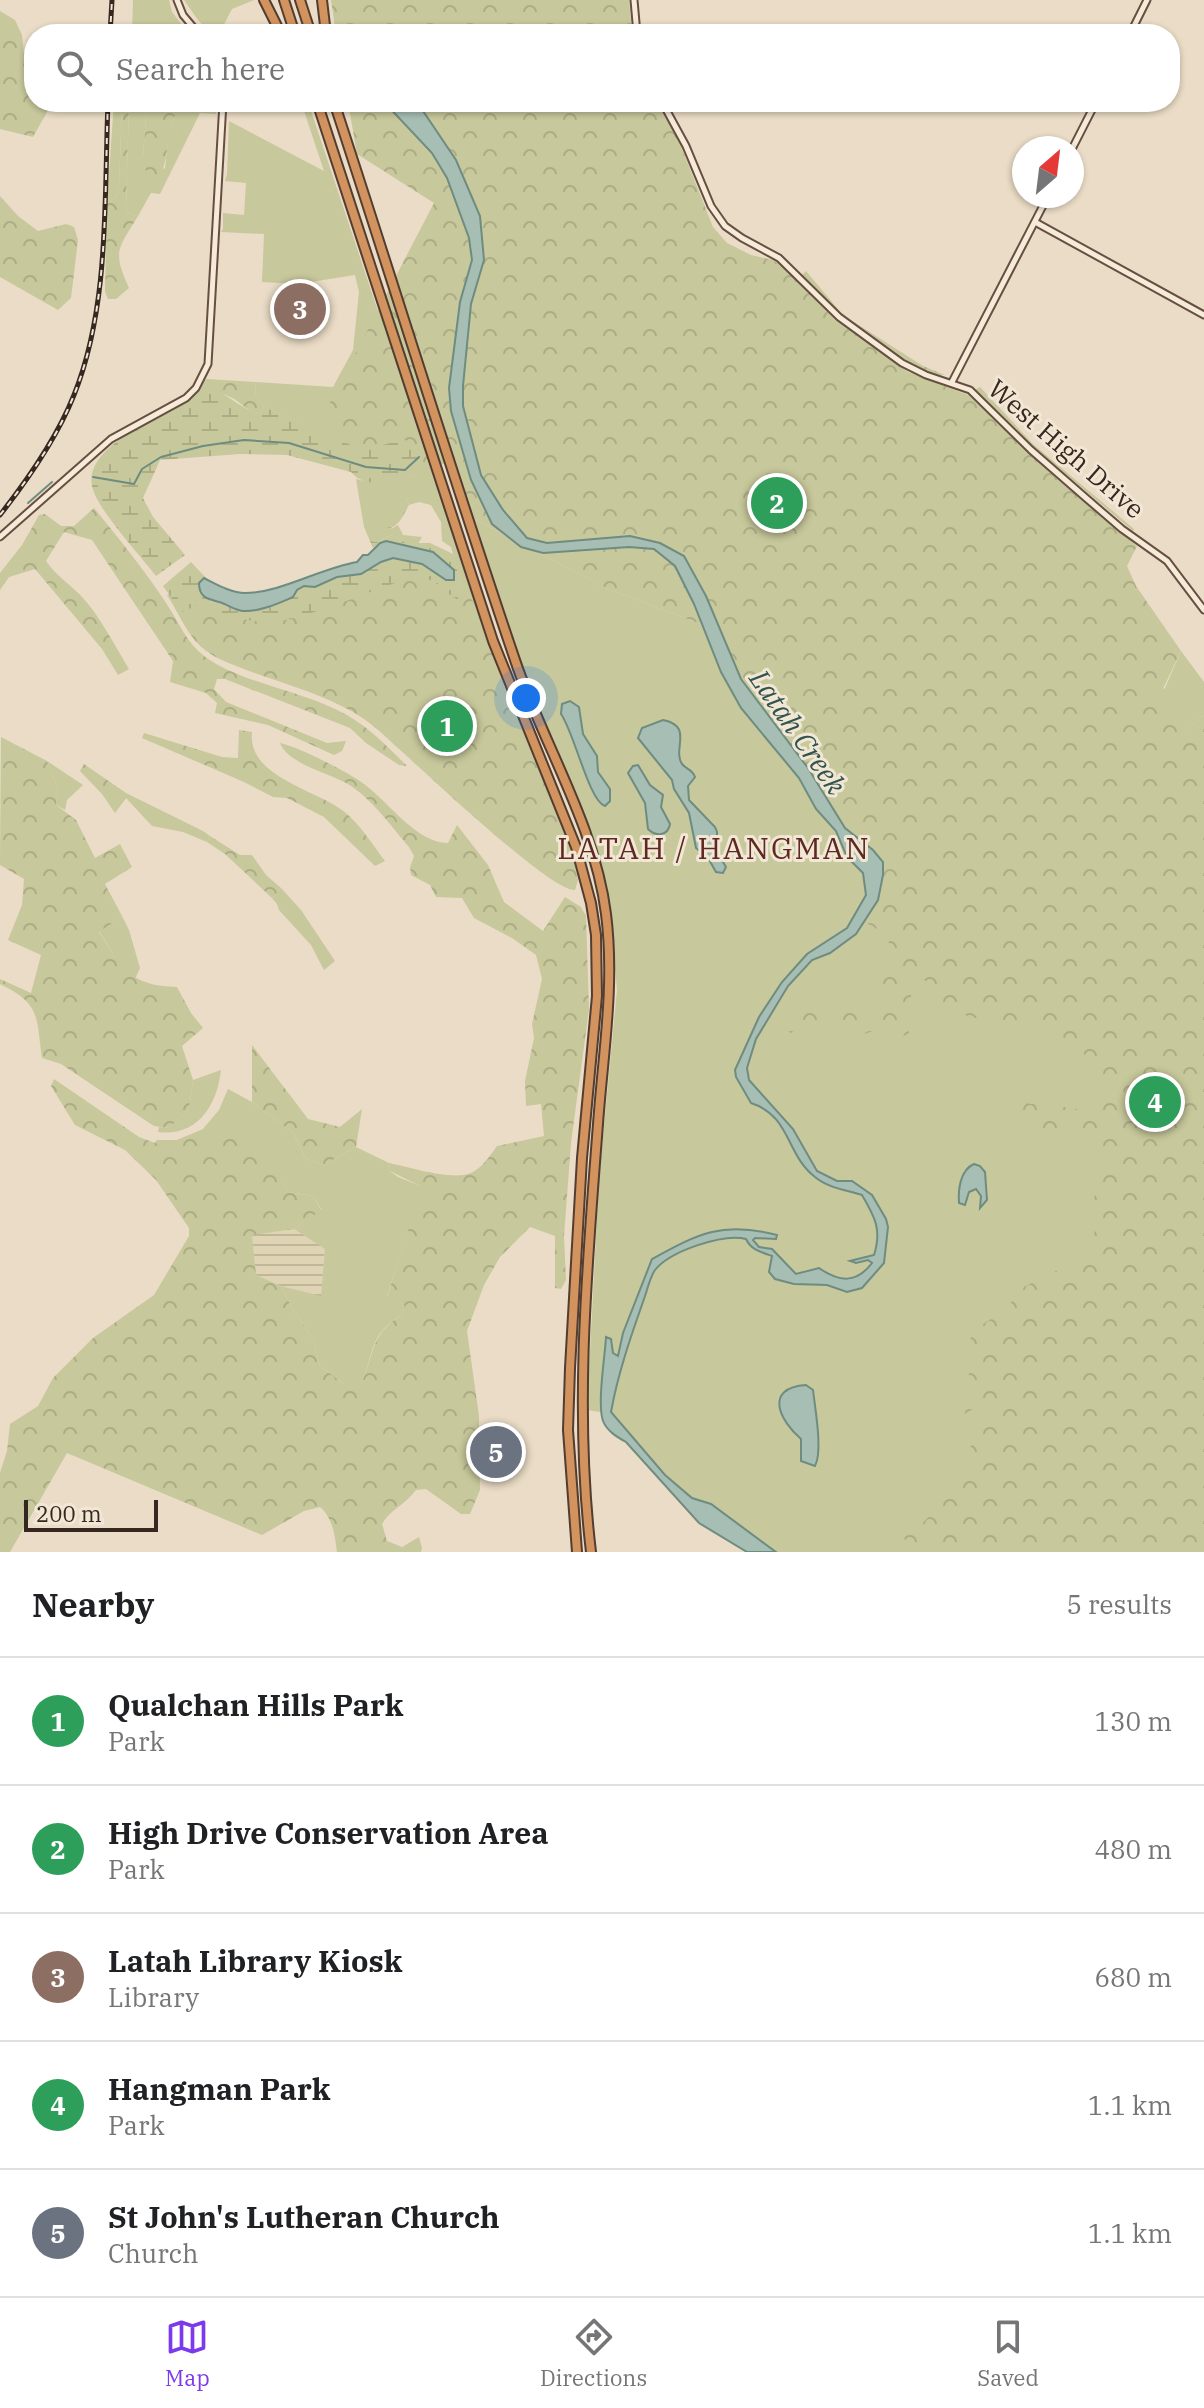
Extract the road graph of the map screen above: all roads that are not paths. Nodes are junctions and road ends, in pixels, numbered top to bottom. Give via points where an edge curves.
1 (177, 0) edge
2 (264, 0) edge
3 (284, 0) edge
4 (300, 0) edge
5 (322, 0) edge
6 (634, 0) edge
7 (1147, 0) edge
8 (191, 24) edge
9 (276, 24) edge
10 (292, 24) edge
11 (308, 24) edge
12 (325, 24) edge
13 (636, 24) edge
14 (1135, 24) edge
15 (222, 112) edge
16 (319, 112) edge
17 (338, 112) edge
18 (667, 112) edge
19 (1091, 112) edge
20 (1079, 136) edge
21 (1042, 208) edge
22 (1035, 222) junction
23 (1204, 315) edge
24 (952, 382) junction
25 (0, 537) edge
26 (1204, 610) edge
27 (577, 1552) edge
28 (591, 1552) edge

1 - 8 main road
2 - 9 highway
3 - 10 highway
4 - 11 highway
5 - 12 highway
6 - 13 main road
7 - 14 main road
15 - 25 main road via 208,364 202,378 186,398 92,453
16 - 27 highway via 493,641 576,847 591,903 597,996 576,1246 568,1430
17 - 28 highway via 517,665 587,841 606,910 610,989 582,1395
18 - 24 main road, West High Drive via 717,216 742,238 779,258 839,317 894,357 914,370
19 - 20 main road
21 - 22 main road
22 - 23 main road
22 - 24 main road
24 - 26 main road, West High Drive via 970,390 1086,498 1167,561

